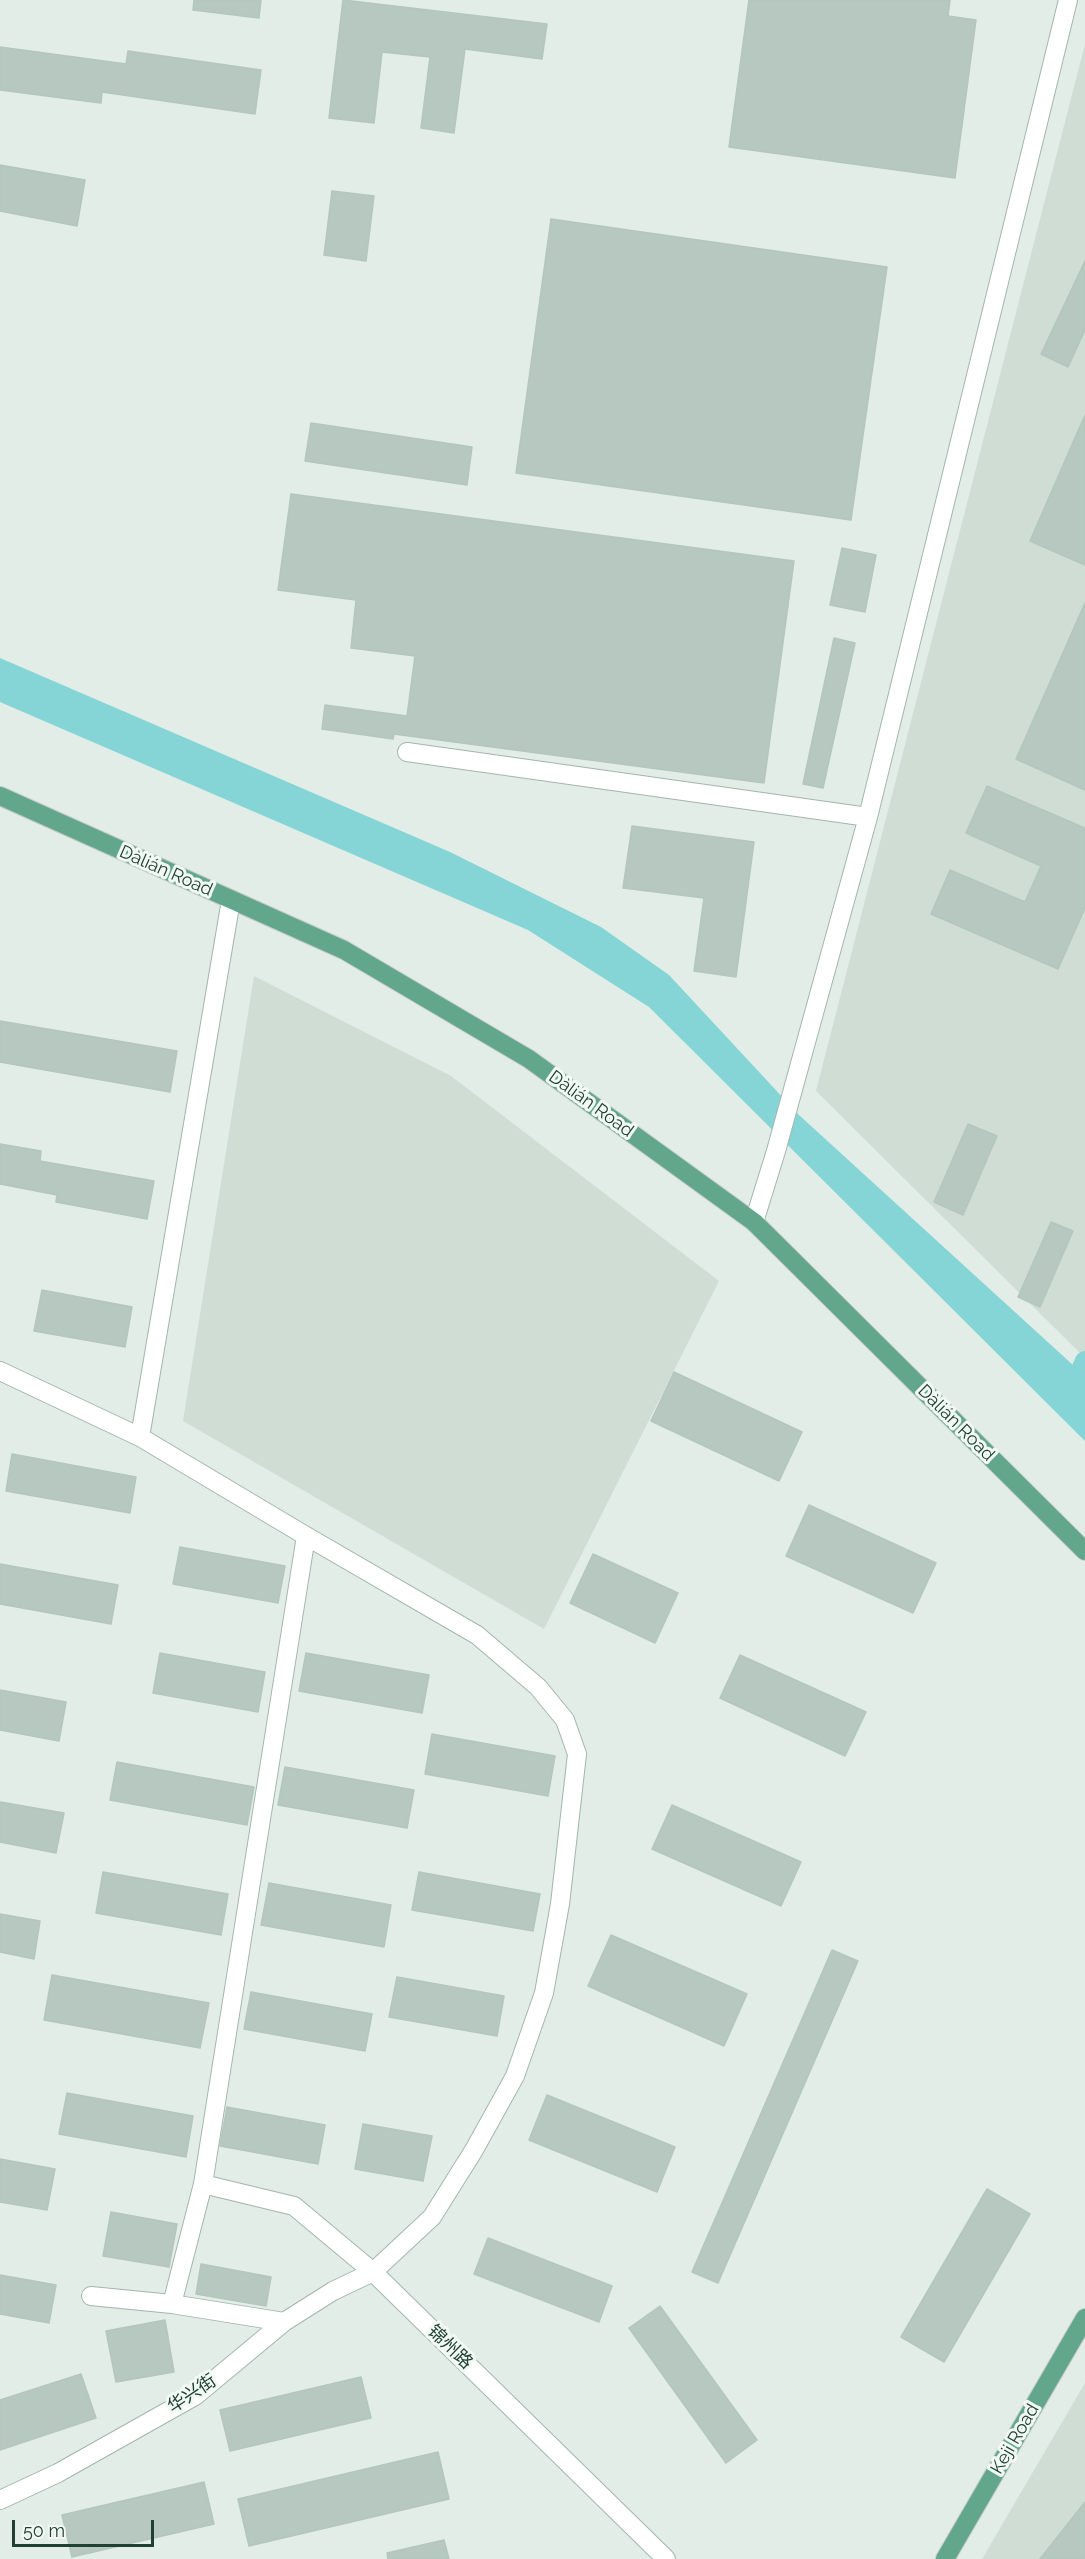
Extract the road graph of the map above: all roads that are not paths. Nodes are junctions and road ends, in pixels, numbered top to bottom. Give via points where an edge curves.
1 (1068, 0) edge
2 (407, 752) dead end
3 (0, 796) edge
4 (868, 818) junction
5 (231, 900) junction
6 (754, 1222) junction
7 (0, 1371) edge
8 (140, 1437) junction
9 (306, 1536) junction
10 (1085, 1551) edge
11 (203, 2184) junction
12 (373, 2272) junction
13 (91, 2296) dead end
14 (172, 2304) junction
15 (1085, 2318) edge
16 (284, 2322) junction
17 (0, 2500) edge
18 (666, 2559) edge
19 (945, 2559) edge

1 - 4 street
2 - 4 street
3 - 5 main road, Dàlián Road
4 - 6 street
5 - 6 main road, Dàlián Road via 344,950 529,1059
5 - 8 street
6 - 10 main road, Dàlián Road
7 - 8 street, 华兴街
8 - 9 street, 华兴街
9 - 11 street
9 - 12 street, 华兴街 via 477,1635 538,1687 565,1720 577,1754 560,1904 544,1993 514,2076 432,2217
11 - 12 street, 锦州路 via 294,2206
11 - 14 street
12 - 16 street, 华兴街 via 333,2291
12 - 18 street, 锦州路
13 - 14 street
14 - 16 street
15 - 19 main road, Keji Road
16 - 17 street, 华兴街 via 195,2396 58,2473

